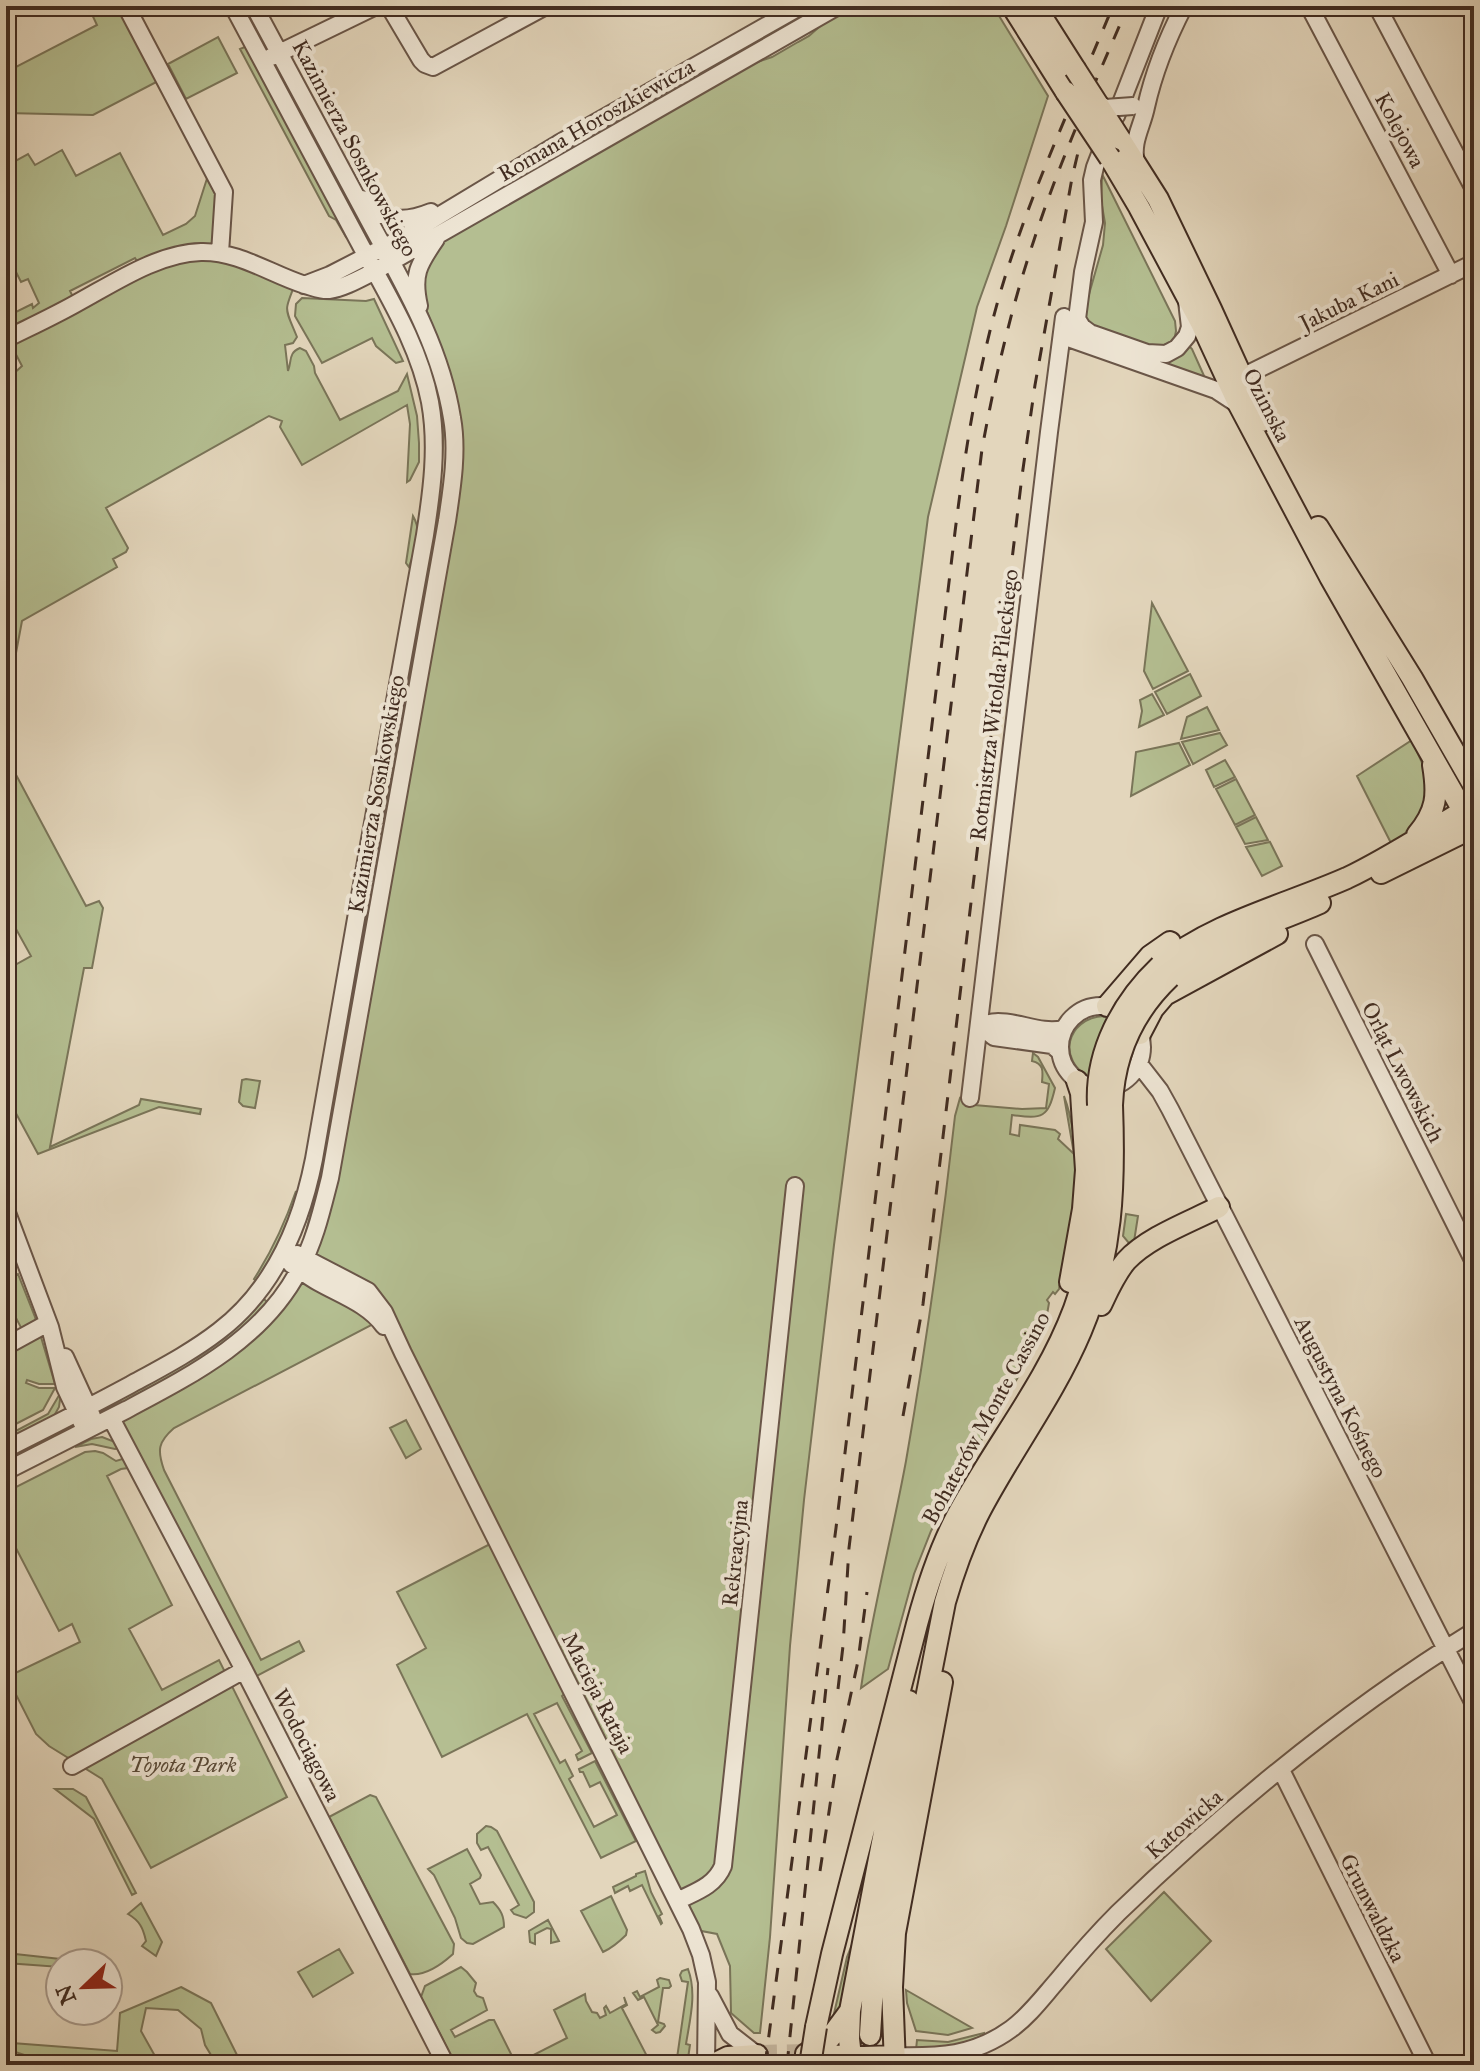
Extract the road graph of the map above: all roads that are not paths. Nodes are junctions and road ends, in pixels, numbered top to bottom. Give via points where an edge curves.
1 (126, 6) edge
2 (233, 6) edge
3 (254, 6) edge
4 (376, 6) edge
5 (389, 6) edge
6 (546, 6) edge
7 (801, 6) edge
8 (838, 6) edge
9 (1012, 6) edge
10 (1035, 6) edge
11 (1159, 6) edge
12 (1184, 6) edge
13 (1309, 6) edge
14 (1377, 6) edge
15 (279, 53) junction
16 (262, 62) junction
17 (1147, 95) junction
18 (1096, 102) junction
19 (1137, 165) junction
20 (340, 168) junction
21 (1474, 189) edge
22 (463, 200) junction
23 (438, 235) junction
24 (220, 253) junction
25 (366, 255) junction
26 (387, 255) junction
27 (1474, 263) edge
28 (375, 271) junction
29 (1451, 275) junction
30 (304, 285) junction
31 (1187, 296) junction
32 (1071, 318) junction
33 (430, 338) junction
34 (6, 339) edge
35 (1071, 339) junction
36 (1058, 362) junction
37 (1242, 377) junction
38 (1239, 405) junction
39 (1453, 749) junction
40 (1431, 753) junction
41 (1474, 768) edge
42 (1474, 786) edge
43 (1472, 820) edge
44 (1412, 841) junction
45 (1334, 890) junction
46 (1315, 944) dead end
47 (1107, 1006) junction
48 (979, 1025) junction
49 (1064, 1029) junction
50 (1140, 1034) junction
51 (1059, 1051) junction
52 (1139, 1064) junction
53 (1127, 1079) junction
54 (1077, 1081) junction
55 (970, 1098) dead end
56 (1105, 1105) junction
57 (1170, 1109) junction
58 (795, 1186) dead end
59 (1219, 1207) junction
60 (6, 1210) edge
61 (283, 1255) junction
62 (1474, 1262) edge
63 (302, 1264) junction
64 (49, 1325) junction
65 (1081, 1330) junction
66 (6, 1346) edge
67 (1057, 1349) junction
68 (82, 1410) junction
69 (98, 1425) junction
70 (127, 1447) junction
71 (6, 1449) edge
72 (6, 1471) edge
73 (951, 1583) junction
74 (1474, 1631) edge
75 (912, 1641) junction
76 (1445, 1649) junction
77 (244, 1670) junction
78 (1474, 1704) edge
79 (72, 1766) dead end
80 (1281, 1770) junction
81 (677, 1901) junction
82 (708, 1990) junction
83 (850, 2011) junction
84 (870, 2035) dead end
85 (757, 2055) joint
86 (808, 2059) edge
87 (852, 2060) edge
88 (895, 2060) edge
89 (931, 2061) edge
90 (446, 2065) edge
91 (709, 2065) edge
92 (1428, 2065) edge

1 - 24 street via 224,192
2 - 16 street, Kazimierza Sosnkowskiego
3 - 15 street, Kazimierza Sosnkowskiego
4 - 15 street
5 - 6 street via 421,60 433,67
7 - 22 street, Romana Horoszkiewicza
8 - 23 street, Romana Horoszkiewicza
9 - 31 main road, Ozimska, bridge via 1110,158
10 - 18 main road, Ozimska, bridge
11 - 32 street, Rotmistrza Witolda Pileckiego via 1095,167 1094,222
12 - 17 street
13 - 29 street, Kolejowa
14 - 21 street
15 - 16 street
15 - 20 street, Kazimierza Sosnkowskiego
16 - 25 street, Kazimierza Sosnkowskiego
17 - 18 street, bridge via 1133,106 1105,108
17 - 19 street via 1136,138
18 - 19 main road, Ozimska, bridge
19 - 37 main road, Ozimska
20 - 22 street via 368,205 385,216 411,219
20 - 26 street, Kazimierza Sosnkowskiego
22 - 26 street, Romana Horoszkiewicza
23 - 26 street, Romana Horoszkiewicza
23 - 33 street via 416,275
24 - 30 street
24 - 34 street via 167,258
25 - 26 street, Romana Horoszkiewicza
25 - 28 street, Kazimierza Sosnkowskiego
25 - 30 street, Romana Horoszkiewicza
26 - 28 street, Romana Horoszkiewicza
26 - 33 street, Kazimierza Sosnkowskiego
27 - 29 street, Jakuba Kani
28 - 30 street, Romana Horoszkiewicza via 330,290
28 - 61 street, Kazimierza Sosnkowskiego via 423,371 433,419 432,487 310,1181
29 - 37 street, Jakuba Kani
31 - 32 street via 1187,336 1166,354 1147,353 1090,333
31 - 38 main road, Ozimska
32 - 35 street
32 - 36 street, Rotmistrza Witolda Pileckiego
33 - 63 street, Kazimierza Sosnkowskiego via 453,421 448,515 330,1178
35 - 36 street
35 - 38 street via 1216,390
36 - 48 street, Rotmistrza Witolda Pileckiego
37 - 39 main road, Ozimska via 1312,516
38 - 40 main road, Ozimska
39 - 41 main road
39 - 42 main road, Ozimska
40 - 43 main road, Ozimska
40 - 44 main road via 1435,805
43 - 44 main road, Bohaterów Monte Cassino
43 - 45 main road, Bohaterów Monte Cassino
44 - 45 main road, Bohaterów Monte Cassino
45 - 47 main road via 1295,892 1201,924 1150,956
45 - 50 main road via 1291,926 1165,995
45 - 56 main road, Bohaterów Monte Cassino, bridge via 1165,972 1124,1041
46 - 62 street, Orląt Lwowskich
47 - 49 street via 1077,1013
47 - 50 street via 1131,1019
48 - 49 street
48 - 51 street via 994,1037 1052,1045
48 - 55 street, Rotmistrza Witolda Pileckiego
49 - 51 street
50 - 52 street
51 - 54 street
52 - 53 street
52 - 57 street, Augustyna Kośnego
53 - 54 street via 1102,1089
53 - 57 street, Augustyna Kośnego
54 - 67 main road via 1085,1183
56 - 65 main road, Bohaterów Monte Cassino via 1114,1183 1101,1274
56 - 67 main road, Bohaterów Monte Cassino via 1094,1231 1082,1286
57 - 59 street, Augustyna Kośnego
58 - 81 street, Rekreacyjna via 723,1866 713,1882
59 - 65 main road via 1132,1255
59 - 76 street, Augustyna Kośnego
60 - 64 street, Wodociągowa
61 - 63 street, Macieja Rataja via 296,1254
61 - 68 street, Kazimierza Sosnkowskiego via 254,1297 222,1329
63 - 69 street, Kazimierza Sosnkowskiego via 261,1323 239,1343
63 - 81 street, Macieja Rataja via 368,1291 384,1312
64 - 66 street
64 - 68 street, Wodociągowa via 65,1387
65 - 73 main road, Bohaterów Monte Cassino via 978,1513
67 - 75 main road, Bohaterów Monte Cassino via 949,1532
68 - 69 street, Wodociągowa
68 - 71 street, Kazimierza Sosnkowskiego
69 - 70 street, Wodociągowa
69 - 70 street
69 - 72 street, Kazimierza Sosnkowskiego
70 - 77 street, Wodociągowa
73 - 84 main road via 882,1921
73 - 88 main road via 942,1688 895,1933
74 - 76 street, Katowicka
75 - 83 main road via 908,1711
75 - 86 main road, bridge
76 - 78 street, Augustyna Kośnego
76 - 80 street, Katowicka
77 - 79 street
77 - 90 street, Wodociągowa
80 - 89 street, Katowicka via 1116,1916 1011,2029
80 - 92 street, Grunwaldzka
81 - 82 street, Macieja Rataja via 701,1955
82 - 85 street via 730,2034
82 - 91 street, Macieja Rataja
83 - 86 main road
83 - 87 main road
85 - 91 main road
86 - 87 main road
87 - 88 main road
88 - 89 street, Katowicka

